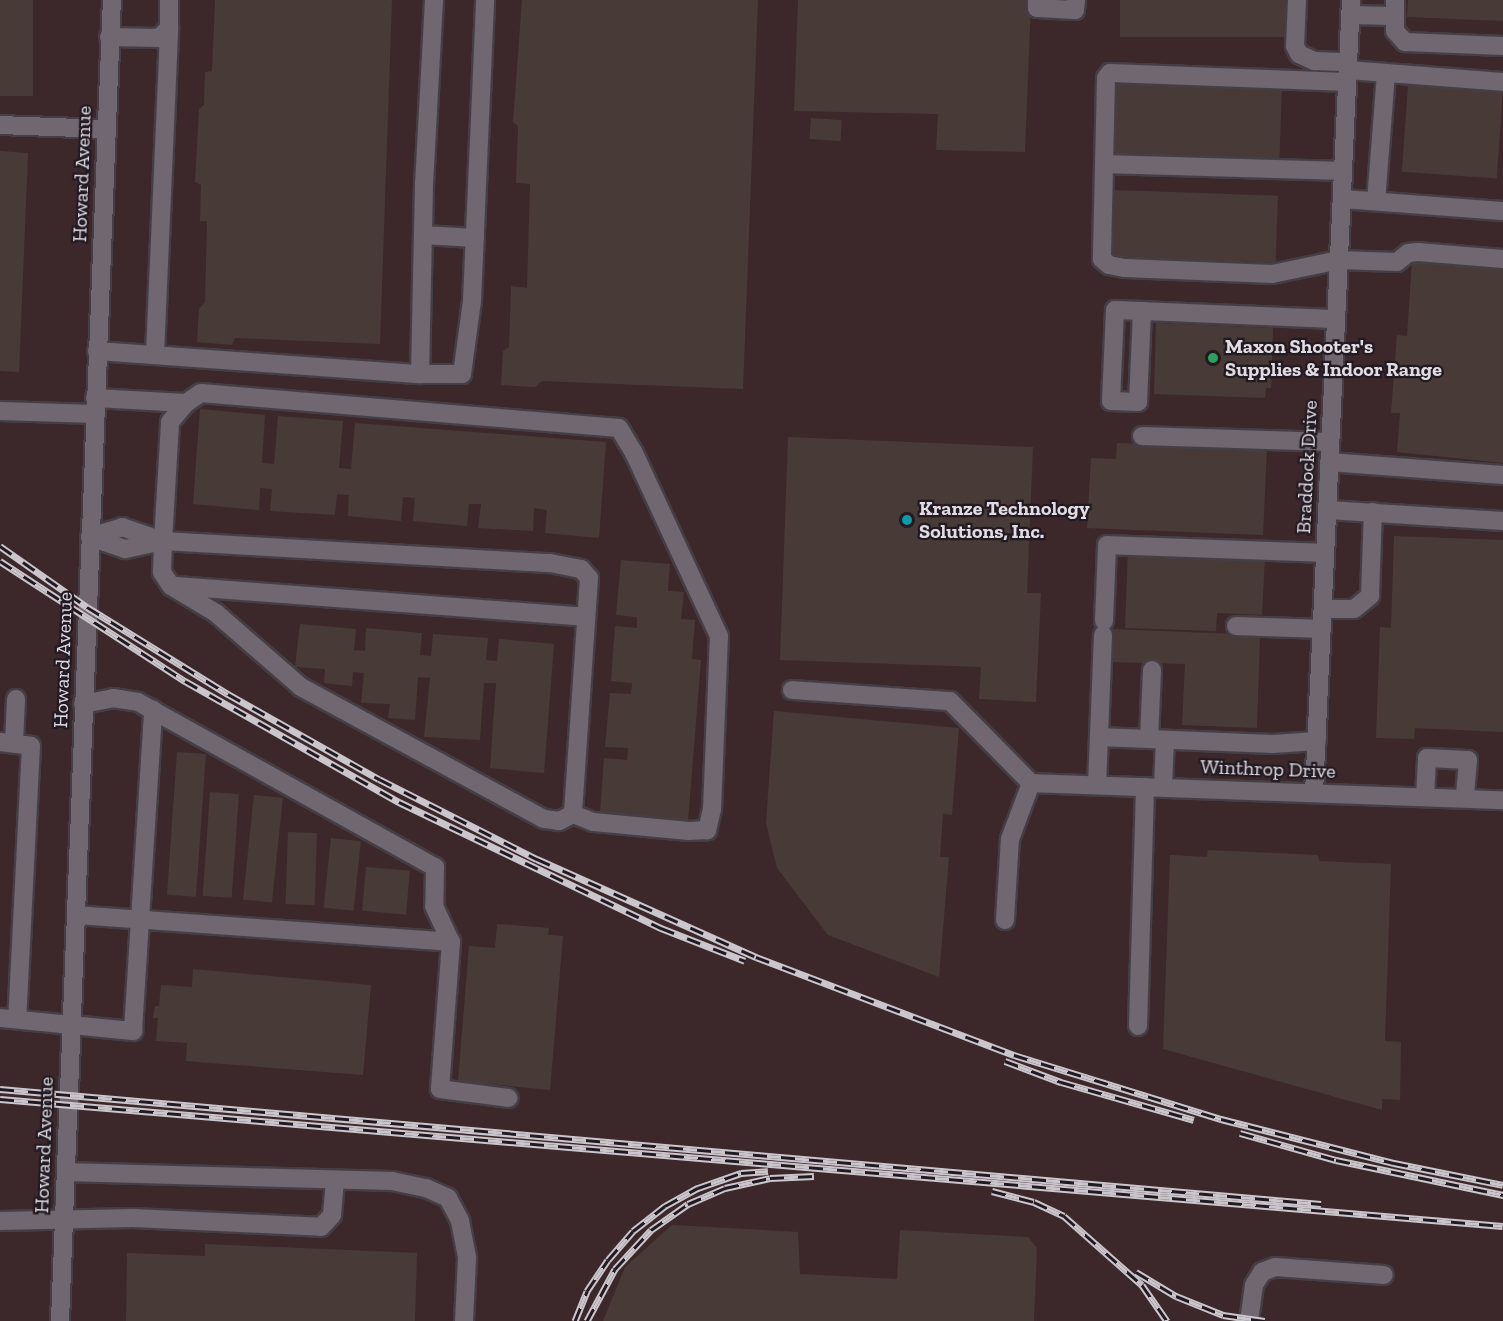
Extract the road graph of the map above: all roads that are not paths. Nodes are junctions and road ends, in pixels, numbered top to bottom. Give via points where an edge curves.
1 (111, 0) edge
2 (169, 0) edge
3 (434, 0) edge
4 (485, 0) edge
5 (1037, 0) edge
6 (1076, 0) edge
7 (1297, 0) edge
8 (1350, 7) edge
9 (1394, 8) edge
10 (169, 28) junction
11 (109, 37) junction
12 (1503, 46) edge
13 (1348, 71) junction
14 (1386, 73) junction
15 (1503, 82) edge
16 (0, 125) edge
17 (106, 129) junction
18 (1104, 164) junction
19 (1343, 171) junction
20 (1341, 199) junction
21 (1376, 201) junction
22 (1503, 211) edge
23 (423, 235) junction
24 (475, 238) junction
25 (1503, 259) edge
26 (1339, 260) junction
27 (1142, 311) junction
28 (1336, 319) junction
29 (97, 351) junction
30 (155, 354) junction
31 (420, 374) junction
32 (186, 403) junction
33 (95, 406) junction
34 (0, 411) edge
35 (1142, 436) dead end
36 (1330, 442) junction
37 (1329, 462) junction
38 (1503, 475) edge
39 (1328, 510) junction
40 (1373, 512) junction
41 (1503, 521) edge
42 (90, 537) junction
43 (163, 540) junction
44 (1325, 554) junction
45 (171, 586) junction
46 (1323, 609) junction
47 (586, 617) junction
48 (1236, 626) dead end
49 (1322, 629) junction
50 (1152, 670) dead end
51 (792, 690) dead end
52 (16, 699) dead end
53 (83, 704) junction
54 (153, 710) junction
55 (1099, 737) junction
56 (1157, 739) junction
57 (1317, 741) junction
58 (7, 742) edge
59 (1031, 783) junction
60 (1098, 785) junction
61 (1154, 787) junction
62 (1314, 793) junction
63 (1425, 797) junction
64 (1465, 798) junction
65 (1503, 800) edge
66 (573, 814) junction
67 (76, 915) junction
68 (138, 920) junction
69 (1005, 920) dead end
70 (451, 942) junction
71 (8, 1018) edge
72 (1138, 1026) dead end
73 (71, 1027) junction
74 (508, 1098) dead end
75 (66, 1172) junction
76 (335, 1182) junction
77 (64, 1217) junction
78 (0, 1221) edge
79 (1384, 1275) dead end
80 (60, 1321) edge
81 (464, 1321) edge
82 (1249, 1321) edge

1 - 11 street, Howard Avenue
2 - 10 street
3 - 23 street
4 - 24 street
5 - 6 street via 1037,8 1075,10
7 - 13 street via 1295,46 1299,54
8 - 9 street
8 - 13 street, Braddock Drive
9 - 12 street via 1395,31 1405,42
10 - 11 street via 159,38
10 - 30 street
11 - 17 street, Howard Avenue
13 - 14 street
13 - 18 street via 1311,80 1110,73 1106,78
13 - 19 street, Braddock Drive
14 - 15 street
14 - 21 street
16 - 17 street
17 - 29 street, Howard Avenue
18 - 19 street
18 - 26 street via 1102,259 1109,265 1272,274
19 - 20 street, Braddock Drive
20 - 21 street
20 - 26 street, Braddock Drive
21 - 22 street
23 - 24 street
23 - 31 street
24 - 31 street via 472,301 462,374
25 - 26 street via 1418,252 1385,264
26 - 28 street, Braddock Drive
27 - 27 street via 1115,310 1111,402 1138,402
27 - 28 street
28 - 36 street, Braddock Drive
29 - 30 street
29 - 33 street, Howard Avenue
30 - 31 street
32 - 33 street
32 - 43 street via 170,422
32 - 66 street via 201,393 619,428 719,636 712,808 706,830 689,831 593,822
33 - 34 street
33 - 42 street, Howard Avenue
35 - 36 street
36 - 37 street, Braddock Drive
37 - 38 street
37 - 39 street, Braddock Drive
39 - 40 street
39 - 44 street, Braddock Drive
40 - 41 street
40 - 46 street via 1370,596 1354,609
42 - 43 street via 125,549
42 - 53 street, Howard Avenue
43 - 45 street via 162,572
43 - 47 street via 550,563 581,569 589,578
44 - 46 street, Braddock Drive
44 - 55 street via 1107,545
45 - 47 street
45 - 66 street via 216,613 301,687 544,819 559,821
46 - 49 street, Braddock Drive
47 - 66 street
48 - 49 street
49 - 57 street, Braddock Drive
50 - 56 street
51 - 59 street via 950,701
52 - 58 street
53 - 54 street via 113,698 138,702
53 - 67 street, Howard Avenue
54 - 68 street
54 - 70 street via 435,867 434,906
55 - 56 street
55 - 60 street
56 - 57 street via 1273,744
56 - 61 street
57 - 62 street, Braddock Drive
58 - 71 street via 31,746
59 - 60 street, Winthrop Drive
59 - 69 street via 1010,839
60 - 61 street, Winthrop Drive
61 - 62 street, Winthrop Drive
61 - 72 street
62 - 63 street, Winthrop Drive
63 - 64 street, Winthrop Drive
63 - 64 street via 1427,758 1468,760
64 - 65 street, Winthrop Drive
67 - 68 street
67 - 73 street, Howard Avenue
68 - 70 street
68 - 73 street via 133,1031
70 - 74 street via 440,1089
71 - 73 street
73 - 75 street, Howard Avenue
75 - 76 street
75 - 77 street, Howard Avenue
76 - 77 street via 332,1215 321,1227
76 - 81 street via 392,1181 426,1188 448,1198 460,1221 467,1258
77 - 78 street
77 - 80 street, Howard Avenue
79 - 82 street via 1275,1267 1262,1272 1254,1285

